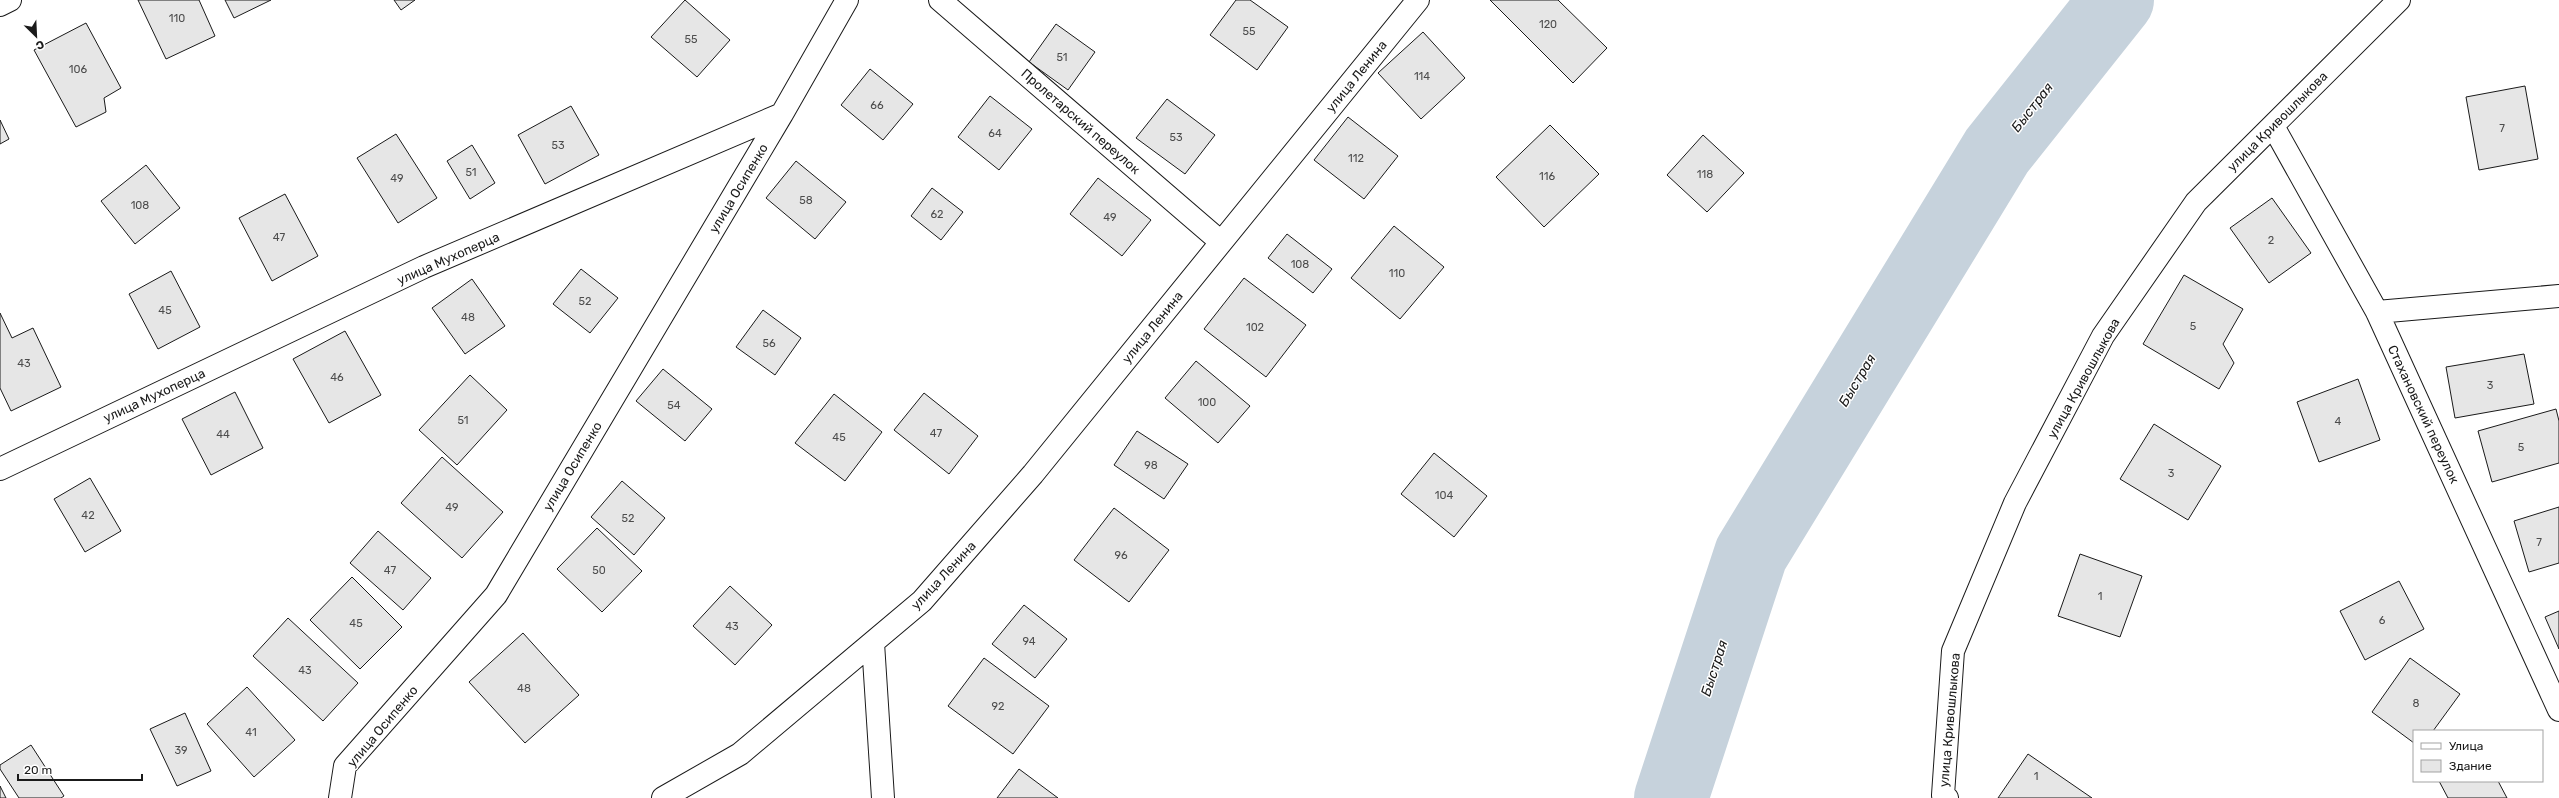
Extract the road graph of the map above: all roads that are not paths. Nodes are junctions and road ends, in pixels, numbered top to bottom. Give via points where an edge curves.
1 (10, 0) edge
2 (847, 0) edge
3 (940, 0) edge
4 (1418, 0) edge
5 (2399, 0) edge
6 (0, 5) edge
7 (782, 114) junction
8 (2273, 126) junction
9 (1221, 242) junction
10 (2559, 296) edge
11 (2378, 312) junction
12 (0, 468) edge
13 (873, 643) junction
14 (2559, 710) edge
15 (1945, 796) edge
16 (340, 798) edge
17 (663, 798) edge
18 (883, 798) edge

1 - 6 street
2 - 7 street
3 - 9 street, Пролетарский переулок
4 - 9 street, улица Ленина
5 - 8 street, улица Кривошлыкова
7 - 12 street, улица Мухоперца via 424,267
7 - 16 street, улица Осипенко via 496,596 345,766
8 - 11 street, Стахановский переулок
8 - 15 street, улица Кривошлыкова via 2196,202 2103,336 2015,503 1953,651
9 - 13 street, улица Ленина via 1033,474 922,601
10 - 11 street
11 - 14 street, Стахановский переулок
13 - 17 street, улица Ленина via 740,754
13 - 18 street

